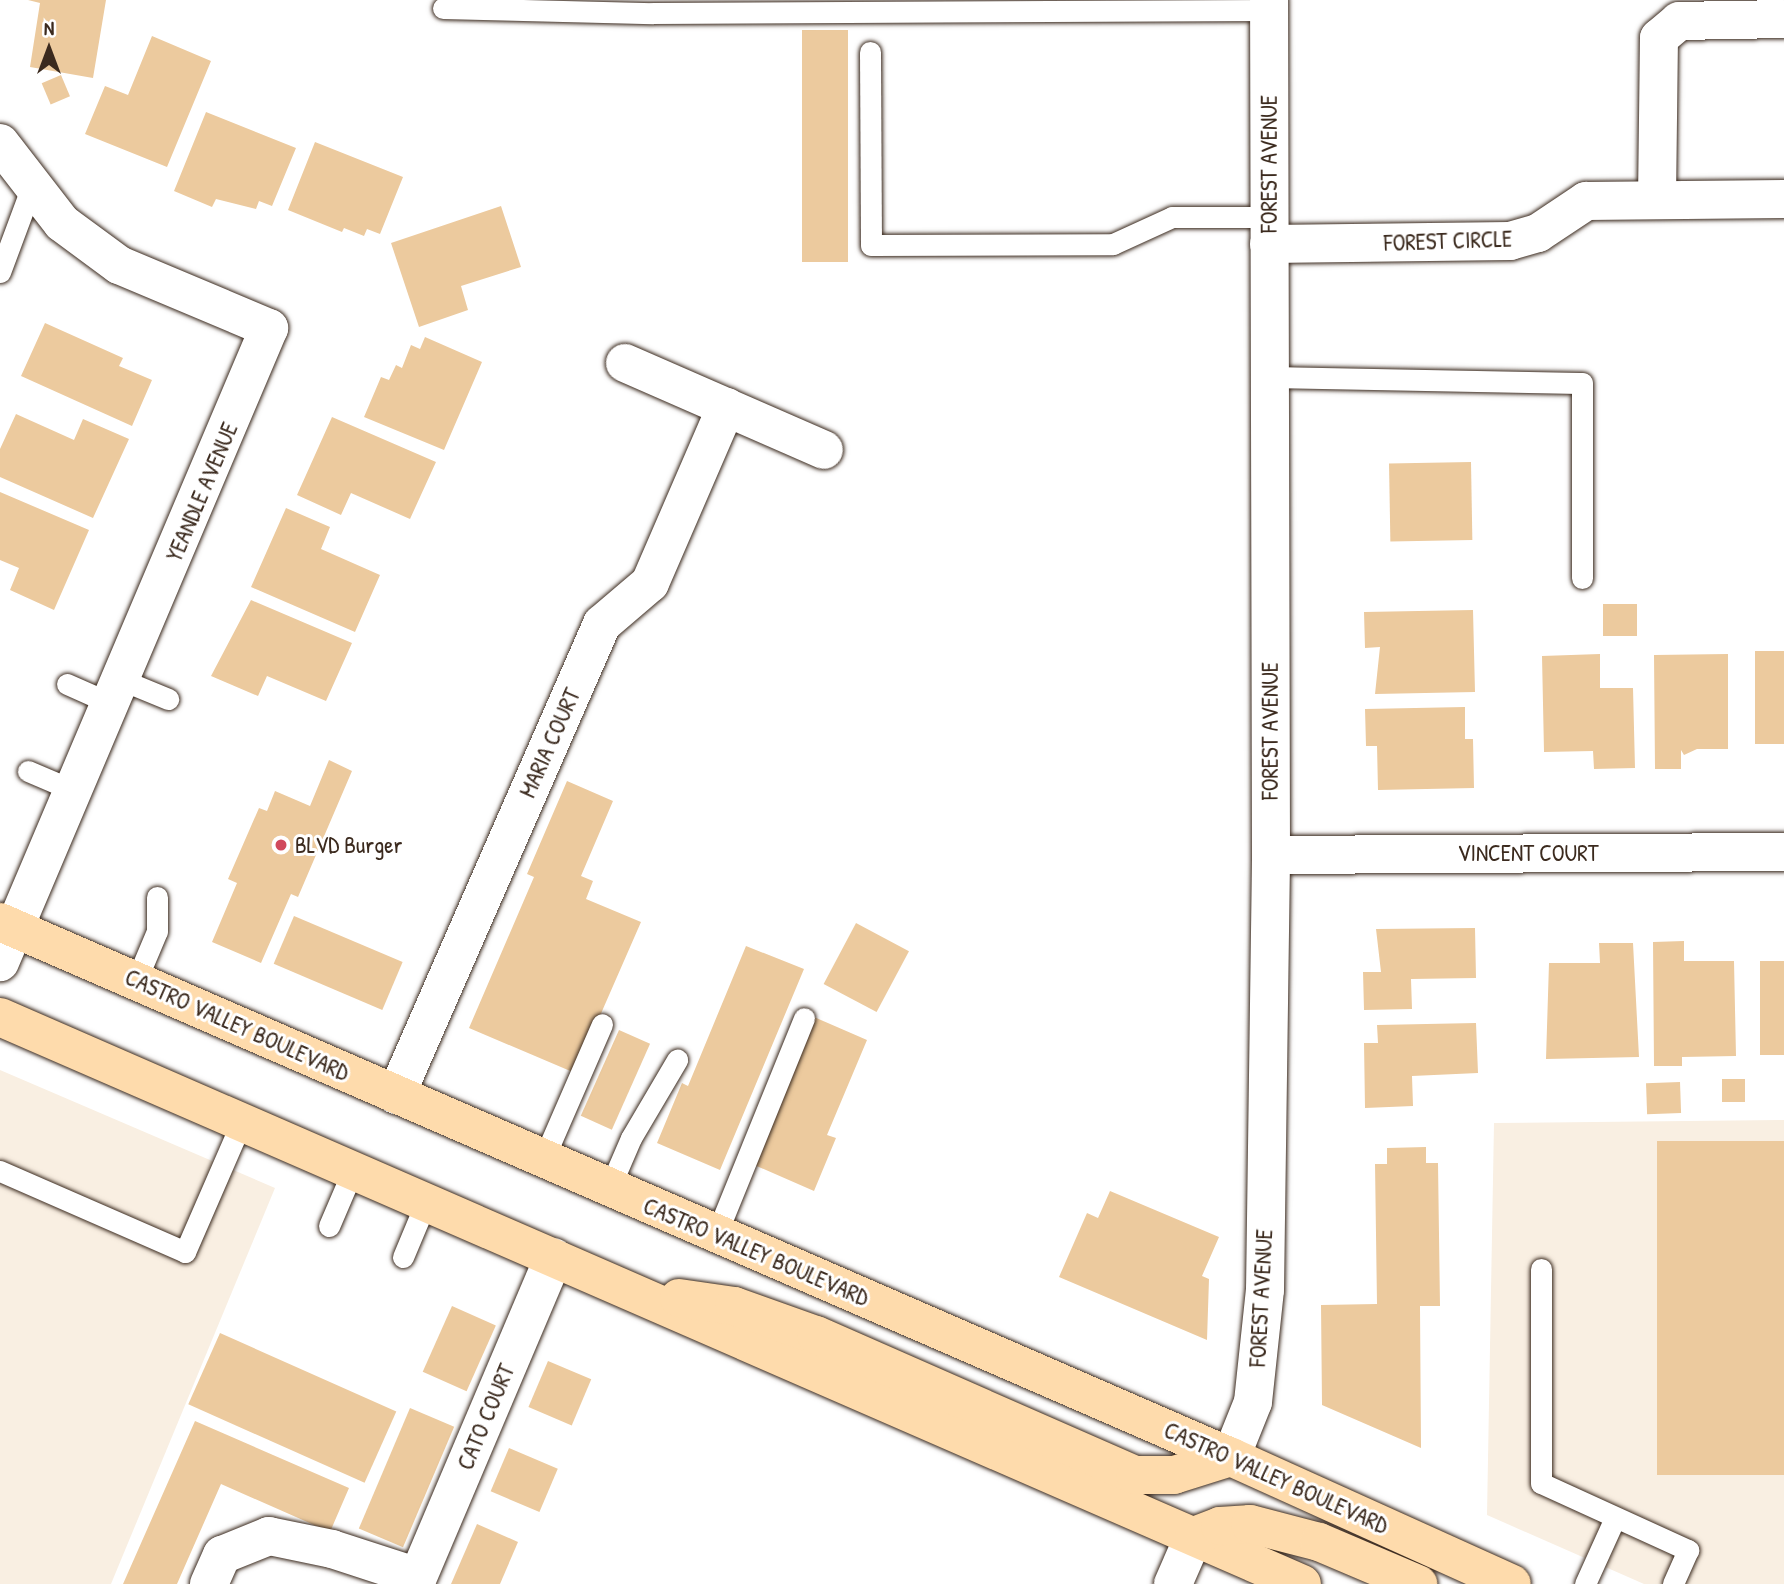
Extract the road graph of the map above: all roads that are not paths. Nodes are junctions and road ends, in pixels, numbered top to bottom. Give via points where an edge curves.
1 (1269, 5) edge
2 (443, 8) dead end
3 (1784, 19) edge
4 (870, 52) dead end
5 (0, 143) edge
6 (32, 186) junction
7 (1784, 199) edge
8 (1657, 200) junction
9 (1269, 230) junction
10 (0, 272) edge
11 (625, 363) dead end
12 (1268, 377) junction
13 (726, 407) junction
14 (824, 450) dead end
15 (1582, 578) dead end
16 (67, 684) dead end
17 (117, 692) junction
18 (169, 699) dead end
19 (29, 771) dead end
20 (75, 791) junction
21 (1784, 852) edge
22 (1271, 855) junction
23 (158, 897) dead end
24 (7, 925) edge
25 (0, 962) edge
26 (136, 981) junction
27 (0, 1017) edge
28 (804, 1018) dead end
29 (602, 1024) dead end
30 (677, 1060) dead end
31 (396, 1095) junction
32 (242, 1122) junction
33 (543, 1160) junction
34 (353, 1170) junction
35 (0, 1171) edge
36 (609, 1189) junction
37 (426, 1202) junction
38 (329, 1226) dead end
39 (716, 1235) junction
40 (403, 1257) dead end
41 (554, 1257) junction
42 (1541, 1269) dead end
43 (629, 1290) junction
44 (1231, 1457) junction
45 (1615, 1518) junction
46 (1194, 1536) junction
47 (1262, 1576) edge
48 (416, 1581) edge
49 (209, 1584) edge
50 (1173, 1584) edge
51 (1302, 1584) edge
52 (1418, 1584) edge
53 (1512, 1584) edge
54 (1585, 1584) edge
55 (1673, 1584) edge

1 - 2 lane via 653,13
1 - 9 street, FOREST AVENUE
3 - 8 street via 1679,21 1659,38
4 - 9 lane via 871,245 1113,244 1172,217
5 - 6 street, YEANDLE AVENUE
6 - 10 lane
6 - 17 street, YEANDLE AVENUE via 62,223 119,265 269,328
7 - 8 street, FOREST CIRCLE
8 - 9 street, FOREST CIRCLE via 1586,201 1538,233 1510,241
9 - 12 street, FOREST AVENUE
11 - 13 street
12 - 15 lane via 1582,383
12 - 22 street, FOREST AVENUE
13 - 14 street
13 - 31 street, MARIA COURT via 650,583 602,624
16 - 17 lane
17 - 18 lane
17 - 20 street, YEANDLE AVENUE
19 - 20 lane
20 - 24 street, YEANDLE AVENUE
21 - 22 street, VINCENT COURT
22 - 44 street, FOREST AVENUE via 1265,1301 1252,1402
23 - 26 lane via 158,931
24 - 25 street, YEANDLE AVENUE
24 - 26 main road, CASTRO VALLEY BOULEVARD
26 - 31 main road, CASTRO VALLEY BOULEVARD
27 - 32 main road
28 - 39 lane
29 - 33 lane
30 - 36 lane via 631,1138
31 - 33 main road, CASTRO VALLEY BOULEVARD
32 - 34 main road
32 - 35 lane via 185,1252
33 - 36 main road, CASTRO VALLEY BOULEVARD
34 - 37 main road
34 - 38 lane
36 - 39 main road, CASTRO VALLEY BOULEVARD
37 - 40 lane
37 - 41 main road
39 - 44 main road, CASTRO VALLEY BOULEVARD
41 - 43 main road
41 - 48 street, CATO COURT
42 - 45 lane via 1541,1483
43 - 44 main road via 734,1306 816,1335 1135,1475 1174,1475
43 - 46 main road
44 - 53 main road, CASTRO VALLEY BOULEVARD
45 - 54 lane
45 - 55 lane via 1688,1550
46 - 47 main road
46 - 50 street
46 - 52 main road via 1220,1525 1250,1524 1319,1542
47 - 51 main road
48 - 49 street, CATO COURT via 332,1549 269,1536 222,1555

